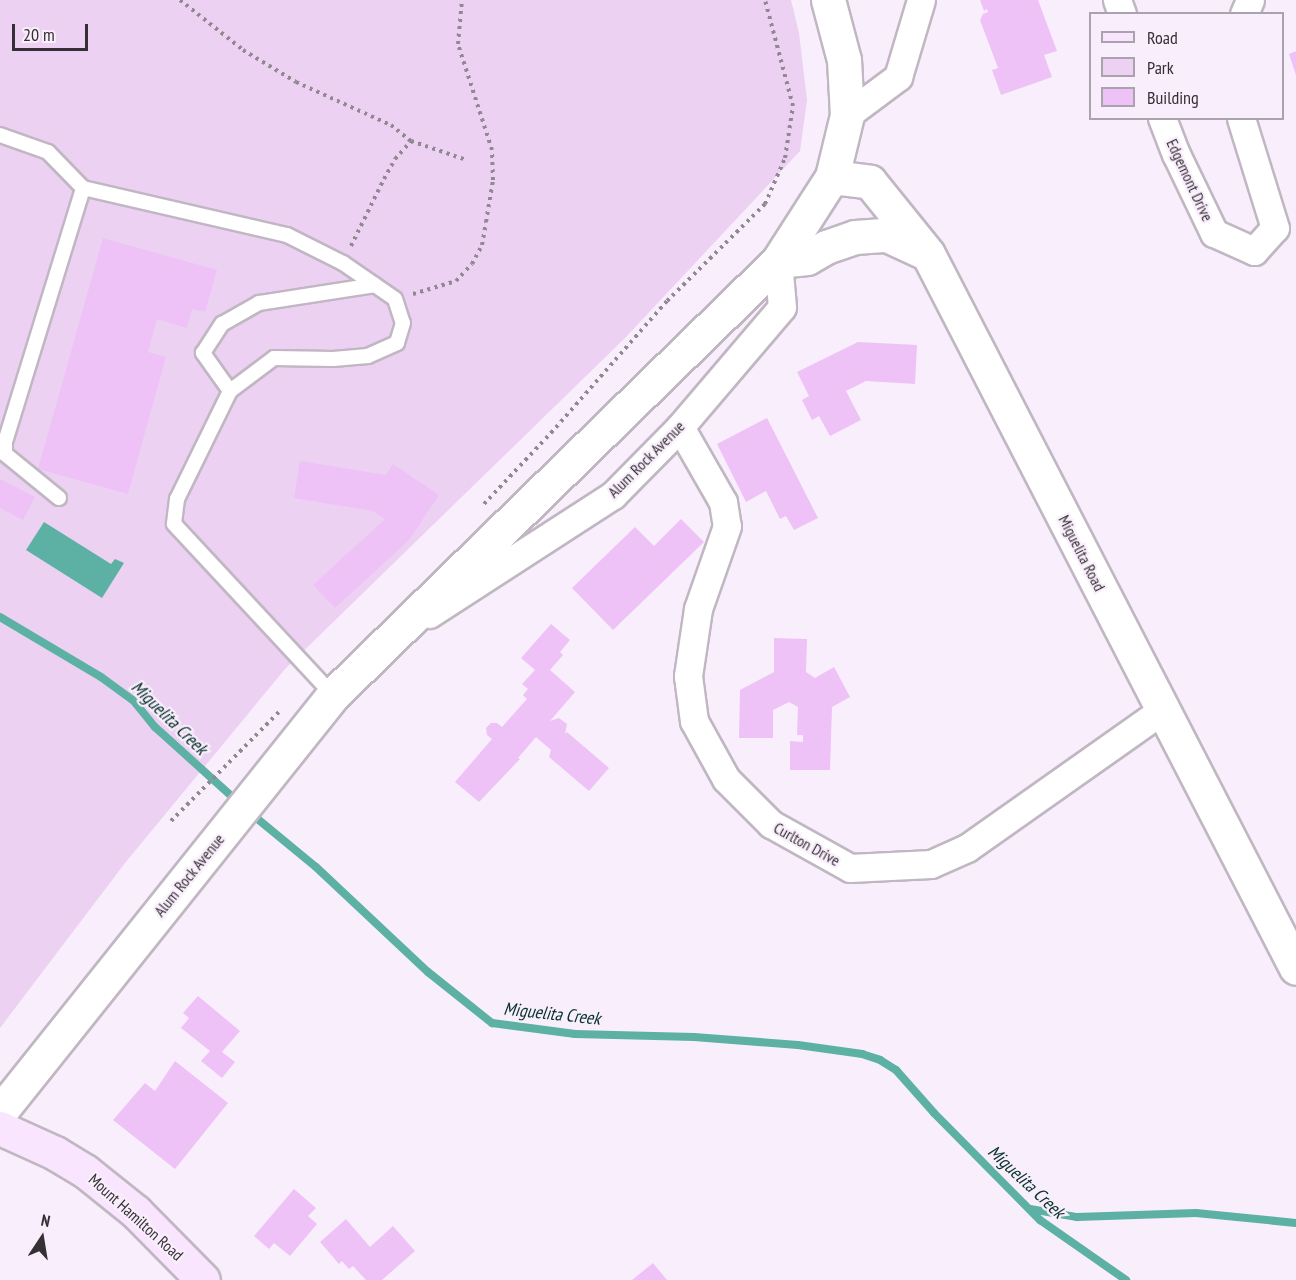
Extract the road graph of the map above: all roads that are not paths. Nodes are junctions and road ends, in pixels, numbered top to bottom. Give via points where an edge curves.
1 (828, 0) edge
2 (921, 0) edge
3 (847, 115) junction
4 (1163, 120) edge
5 (1241, 120) edge
6 (0, 135) edge
7 (832, 177) junction
8 (83, 188) junction
9 (928, 254) junction
10 (778, 261) junction
11 (375, 285) junction
12 (230, 391) junction
13 (680, 427) junction
14 (59, 498) dead end
15 (384, 643) junction
16 (333, 694) junction
17 (1164, 709) junction
18 (1294, 960) edge
19 (0, 1112) edge
20 (0, 1128) edge
21 (203, 1280) edge

1 - 3 street, Alum Rock Avenue via 844,60
2 - 3 street via 898,77
3 - 7 street, Alum Rock Avenue
4 - 5 street, Edgemont Drive via 1214,233 1254,251 1275,228
6 - 8 lane via 48,152
7 - 9 street, Miguelita Road via 870,182
7 - 10 street, Alum Rock Avenue
8 - 11 lane via 287,234
8 - 14 lane via 5,442 5,454
9 - 10 street via 887,235 855,237 807,258
9 - 17 street, Miguelita Road
10 - 13 street, Alum Rock Avenue via 782,307
10 - 15 street, Alum Rock Avenue
11 - 12 lane via 259,303 222,324 203,353
11 - 12 lane via 395,299 403,323 397,343 368,356 274,358
12 - 16 lane via 177,499 174,524
13 - 15 street, Alum Rock Avenue via 613,495
13 - 17 street, Curlton Drive via 723,502 728,526 698,609 688,676 694,721 726,778 771,824 850,868 931,864 967,848
15 - 16 street, Alum Rock Avenue
16 - 19 street, Alum Rock Avenue
17 - 18 street, Miguelita Road
20 - 21 main road, Mount Hamilton Road via 55,1153 102,1184 136,1212

